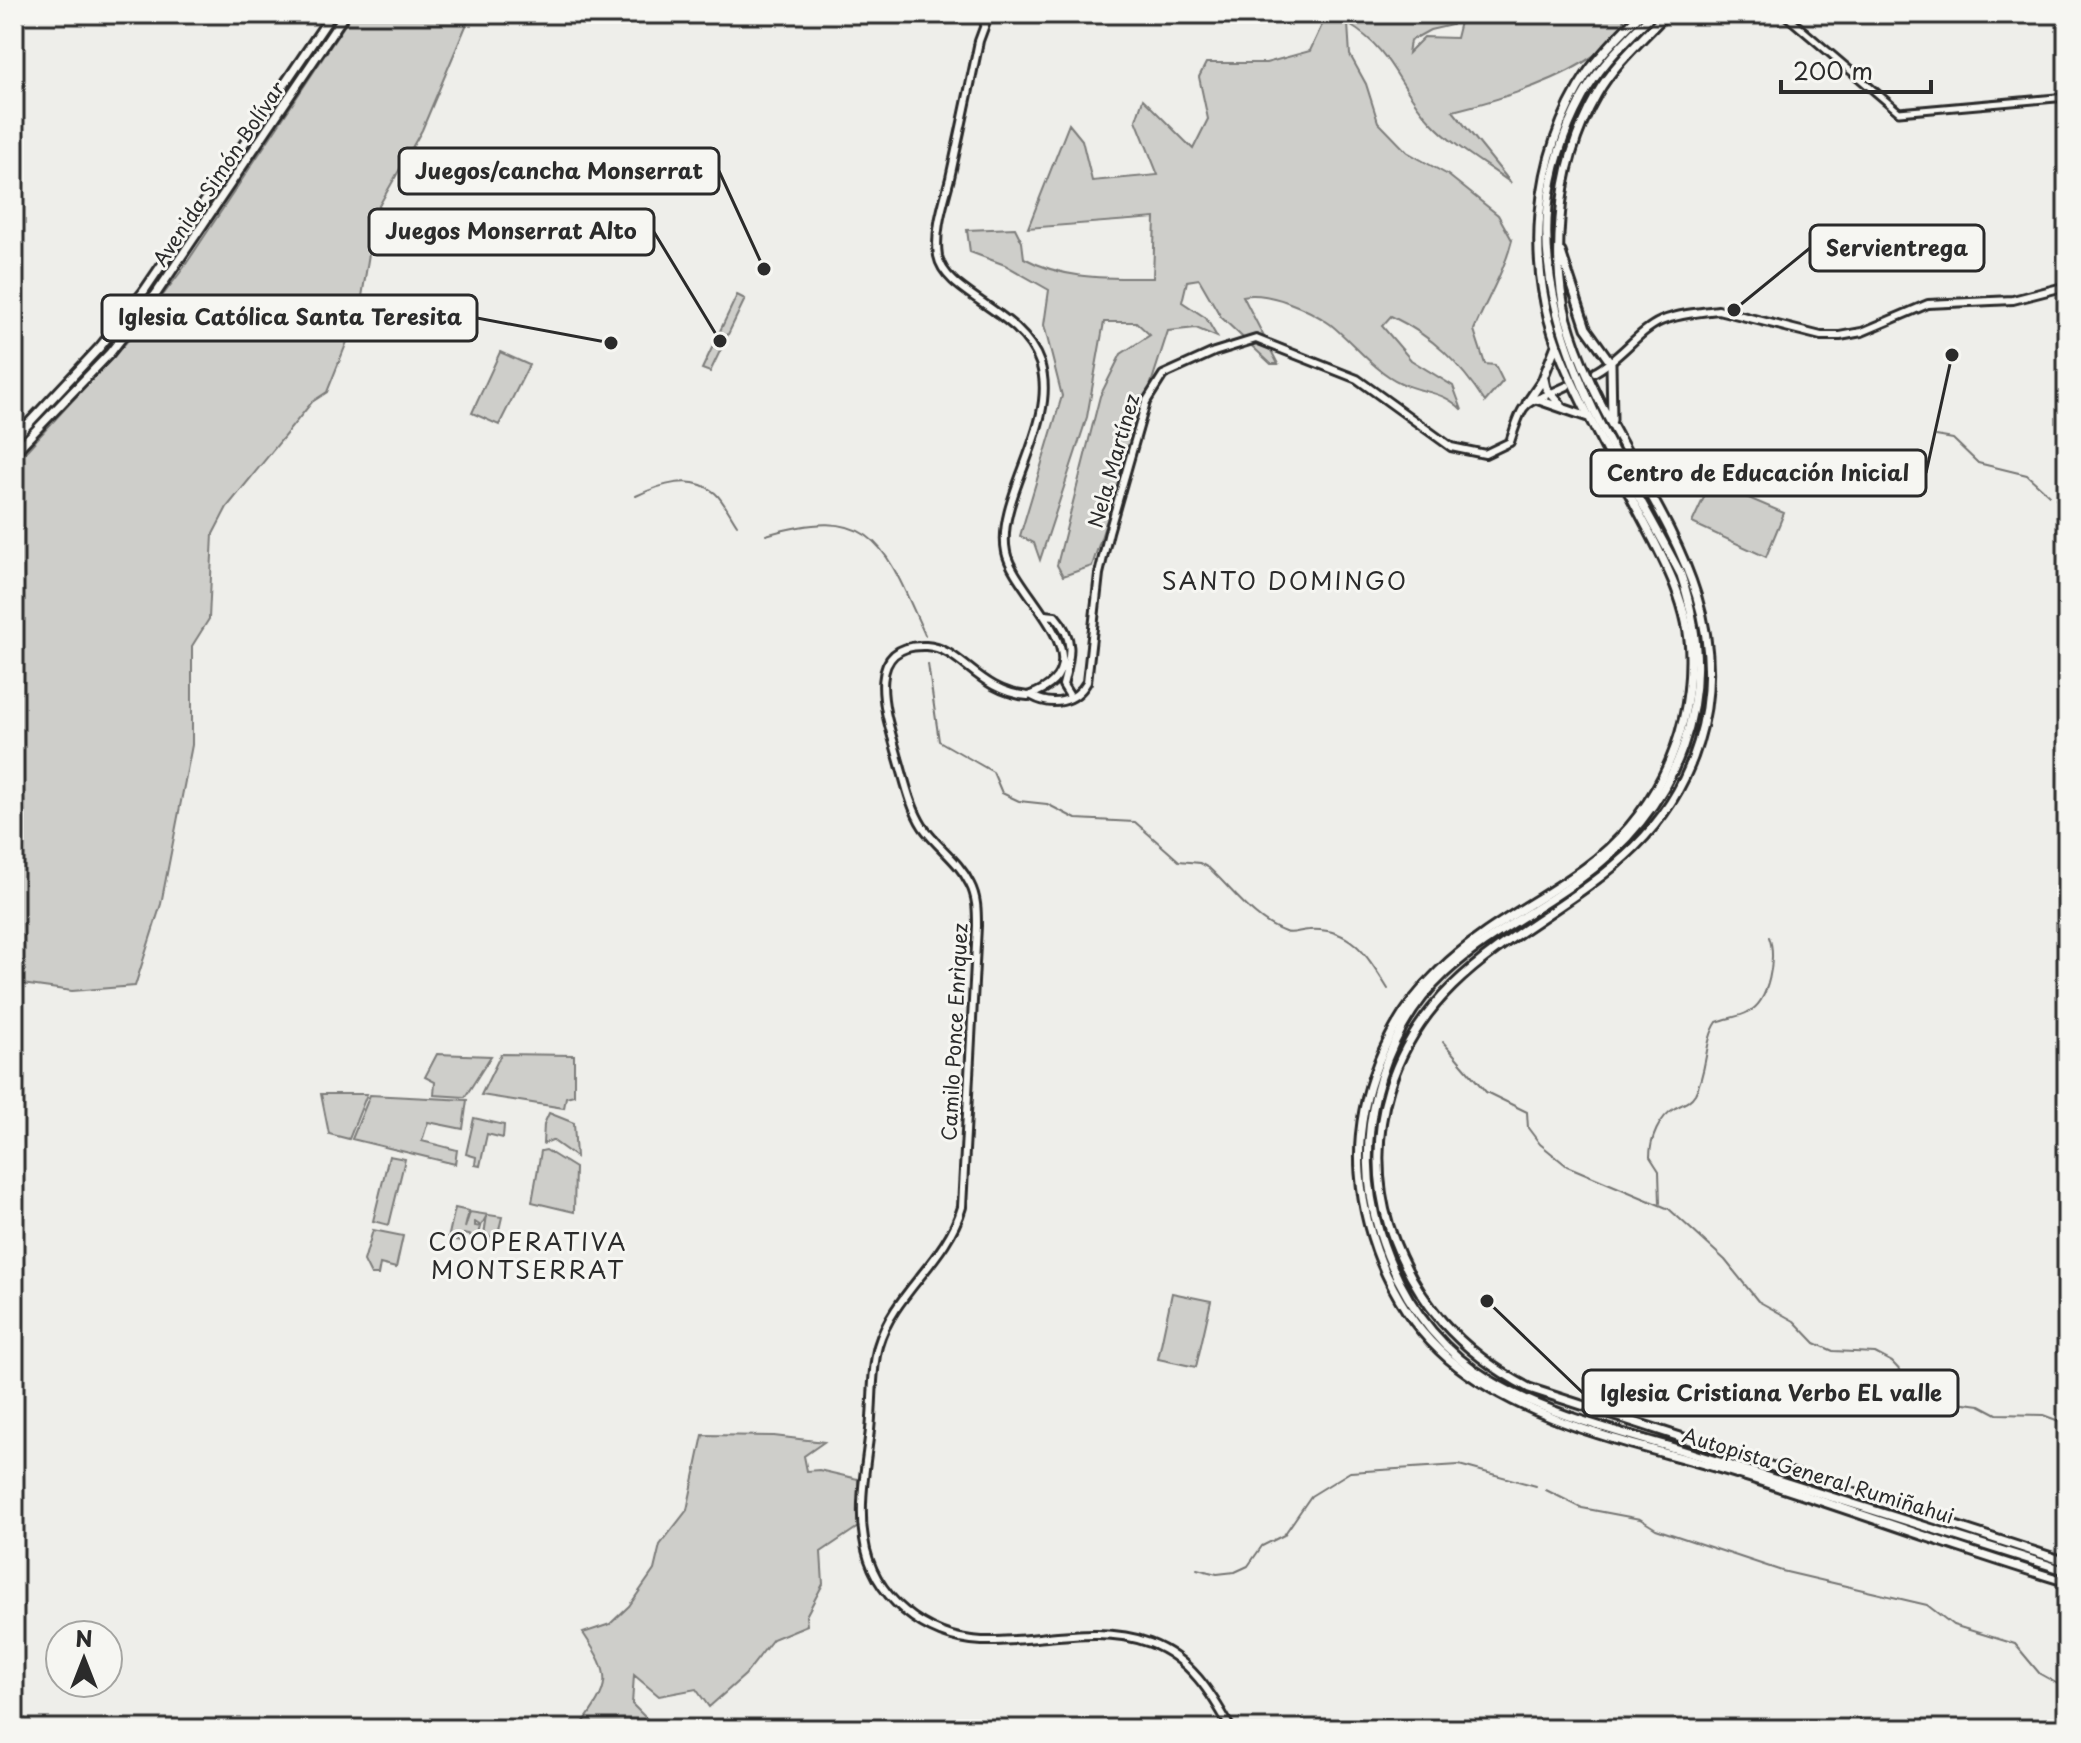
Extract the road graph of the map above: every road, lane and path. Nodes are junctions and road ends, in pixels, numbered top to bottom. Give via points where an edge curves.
1 (24, 14) edge
2 (332, 14) edge
3 (345, 14) edge
4 (989, 14) edge
5 (1640, 14) edge
6 (1652, 14) edge
7 (1666, 14) edge
8 (1784, 14) edge
9 (14, 25) edge
10 (2067, 97) edge
11 (1558, 243) junction
12 (2067, 286) edge
13 (1556, 345) junction
14 (1611, 363) junction
15 (1595, 372) dead end
16 (1545, 373) junction
17 (1567, 386) dead end
18 (1552, 393) junction
19 (1536, 399) junction
20 (1527, 403) junction
21 (1562, 405) junction
22 (1590, 418) junction
23 (1613, 422) junction
24 (14, 439) edge
25 (14, 453) edge
26 (1045, 615) junction
27 (1032, 696) junction
28 (1071, 698) junction
29 (2067, 1562) edge
30 (2067, 1571) edge
31 (2067, 1582) edge
32 (1231, 1729) edge

1 - 9 street
2 - 24 main road, Avenida Simón Bolívar via 144,291
3 - 25 main road, Avenida Simón Bolívar via 156,294 110,353
4 - 26 main road via 940,222 938,256 950,278 1019,328 1041,364 1042,408 1004,538 1015,578
5 - 13 main road via 1590,69 1549,159 1539,242 1543,296
6 - 30 main road, Autopista General Rumiñahui via 1599,71 1581,99 1549,197 1546,261 1556,317 1574,368 1681,575 1691,605 1698,666 1688,729 1665,791 1623,843 1572,885 1456,963 1407,1020 1388,1059 1370,1125 1374,1214 1406,1297 1447,1346 1490,1381 1628,1433
7 - 11 main road, Autopista General Rumiñahui via 1596,96 1566,176
8 - 10 street via 1899,112
11 - 14 main road via 1586,328
11 - 23 main road, Autopista General Rumiñahui via 1570,332
12 - 14 main road via 2013,300 1928,304 1840,336 1726,312 1701,312 1659,322
13 - 16 main road
13 - 22 main road
14 - 15 main road
14 - 23 main road
16 - 18 main road via 1545,386
16 - 20 main road
17 - 18 main road
18 - 19 main road
18 - 21 main road
19 - 20 main road
19 - 21 main road
20 - 28 main road, Nela Martínez via 1516,418 1510,442 1496,452 1475,454 1435,438 1340,370 1256,339 1163,375 1146,402 1109,532 1087,682
21 - 22 main road
22 - 31 main road via 1662,556 1680,603 1690,659 1681,726 1663,779 1627,830 1584,869 1454,957 1417,993 1384,1046 1359,1145 1364,1206 1378,1255 1401,1301 1436,1347 1515,1402
23 - 29 main road, Autopista General Rumiñahui via 1681,552 1696,592 1709,647 1705,718 1673,800 1629,856 1466,970 1410,1040 1380,1122 1382,1194 1397,1250 1440,1323 1479,1359 1529,1388
26 - 27 main road via 1060,639 1062,656 1055,676
26 - 28 main road via 1055,616 1070,640 1063,685
27 - 28 main road via 1052,703
27 - 32 main road, Camilo Ponce Enrìquez via 991,687 946,651 929,646 897,656 882,679 882,700 911,801 923,827 970,883 977,926 962,1207 954,1230 878,1346 863,1538 880,1583 926,1627 983,1641 1108,1635 1150,1643 1194,1673

